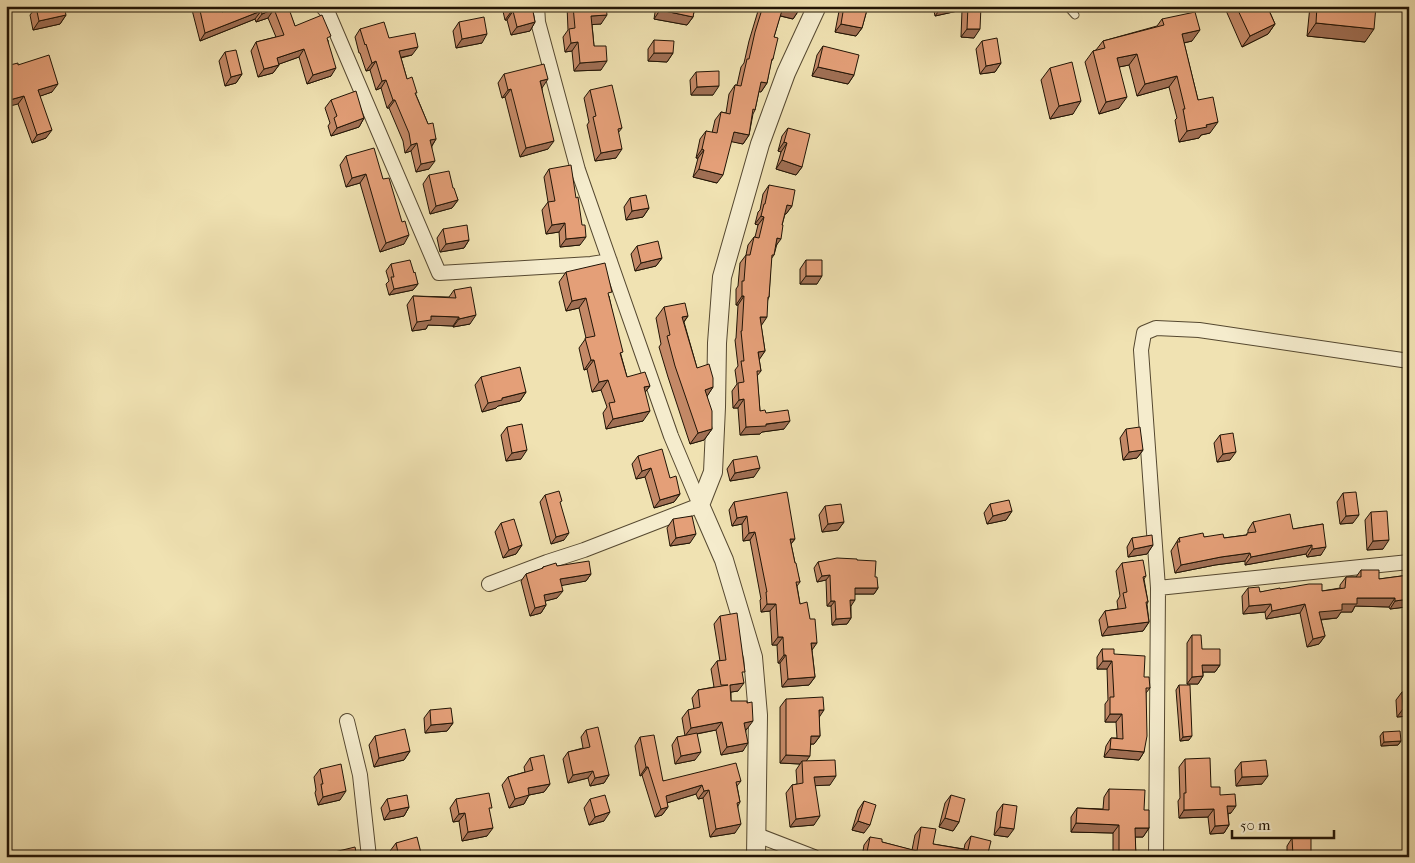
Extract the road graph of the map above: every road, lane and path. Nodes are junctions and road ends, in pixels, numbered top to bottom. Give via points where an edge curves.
1 (322, 6) edge
2 (537, 6) edge
3 (817, 6) edge
4 (1067, 6) edge
5 (1074, 15) dead end
6 (610, 261) junction
7 (1409, 361) edge
8 (700, 505) junction
9 (1409, 562) edge
10 (490, 584) dead end
11 (1158, 588) junction
12 (347, 721) dead end
13 (757, 835) junction
14 (369, 857) edge
15 (756, 857) edge
16 (814, 857) edge
17 (1156, 857) edge

1 - 6 street via 328,13 440,273
2 - 6 street via 538,22 578,170
3 - 8 street via 786,73 760,144 722,277 713,472
4 - 5 lane
6 - 8 street via 671,436
7 - 11 street via 1199,330 1156,328 1144,333 1141,350
8 - 10 street
8 - 13 street via 724,560 753,657 758,715
9 - 11 street
11 - 17 street
12 - 14 street via 360,775
13 - 15 street
13 - 16 street

